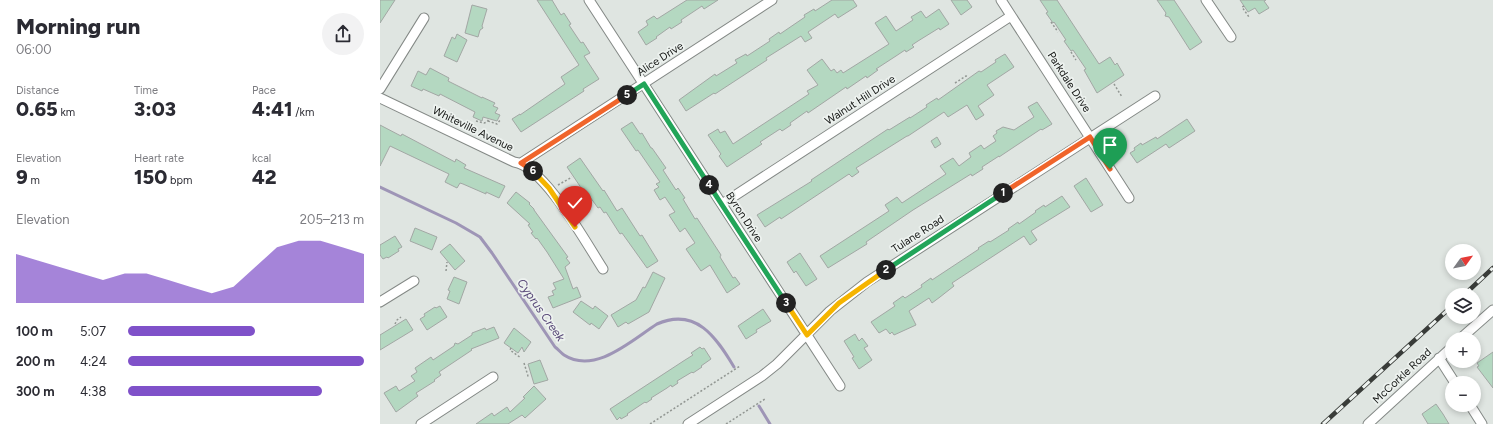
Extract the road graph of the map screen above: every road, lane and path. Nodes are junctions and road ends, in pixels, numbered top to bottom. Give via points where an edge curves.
1 (589, 0) edge
2 (772, 0) edge
3 (1001, 0) edge
4 (1206, 0) edge
5 (1244, 6) dead end
6 (1011, 16) junction
7 (1248, 17) dead end
8 (424, 18) dead end
9 (1051, 22) dead end
10 (1058, 32) dead end
11 (1231, 37) dead end
12 (1071, 52) dead end
13 (1076, 60) dead end
14 (968, 77) dead end
15 (955, 83) dead end
16 (644, 84) junction
17 (1114, 84) dead end
18 (380, 89) edge
19 (1154, 96) dead end
20 (1122, 97) dead end
21 (380, 98) edge
22 (501, 119) dead end
23 (476, 121) dead end
24 (1090, 137) junction
25 (521, 163) junction
26 (572, 177) dead end
27 (558, 186) dead end
28 (1129, 198) dead end
29 (722, 204) junction
30 (448, 262) dead end
31 (603, 269) dead end
32 (446, 271) dead end
33 (414, 281) dead end
34 (380, 302) edge
35 (1493, 310) edge
36 (401, 317) dead end
37 (395, 324) dead end
38 (1468, 332) edge
39 (807, 335) junction
40 (511, 348) dead end
41 (1445, 352) edge
42 (520, 358) dead end
43 (1439, 358) junction
44 (524, 363) dead end
45 (740, 366) dead end
46 (530, 376) dead end
47 (1451, 376) edge
48 (493, 378) dead end
49 (840, 386) dead end
50 (765, 399) dead end
51 (1474, 412) edge
52 (692, 423) edge
53 (421, 424) edge
54 (650, 424) edge
55 (726, 424) edge
56 (1368, 424) edge
57 (1482, 424) edge

1 - 16 street, Byron Drive
2 - 16 street, Alice Drive
3 - 6 street, Parkdale Drive
4 - 11 street
5 - 7 path via 1242,7
6 - 24 street, Parkdale Drive
6 - 29 street, Walnut Hill Drive
8 - 18 street
9 - 10 path
12 - 13 path
14 - 15 path
16 - 25 street, Alice Drive
16 - 29 street, Byron Drive
17 - 20 path
19 - 24 street, Tulane Road
21 - 25 street, Whiteville Avenue via 514,162
22 - 23 path via 497,124 488,120 484,124
24 - 28 street, Parkdale Drive
24 - 39 street, Tulane Road via 867,282 839,303
25 - 31 street, Whiteville Avenue via 549,188
26 - 27 path
29 - 39 street, Byron Drive
30 - 32 path
33 - 34 street
35 - 38 street
36 - 37 path
39 - 49 street, Byron Drive
39 - 52 street, Tulane Road via 762,376
40 - 42 path via 510,350
41 - 43 street, McCorkle Road
43 - 47 street
43 - 56 street, McCorkle Road
44 - 46 path
45 - 54 path
48 - 53 street
50 - 55 path
51 - 57 street

